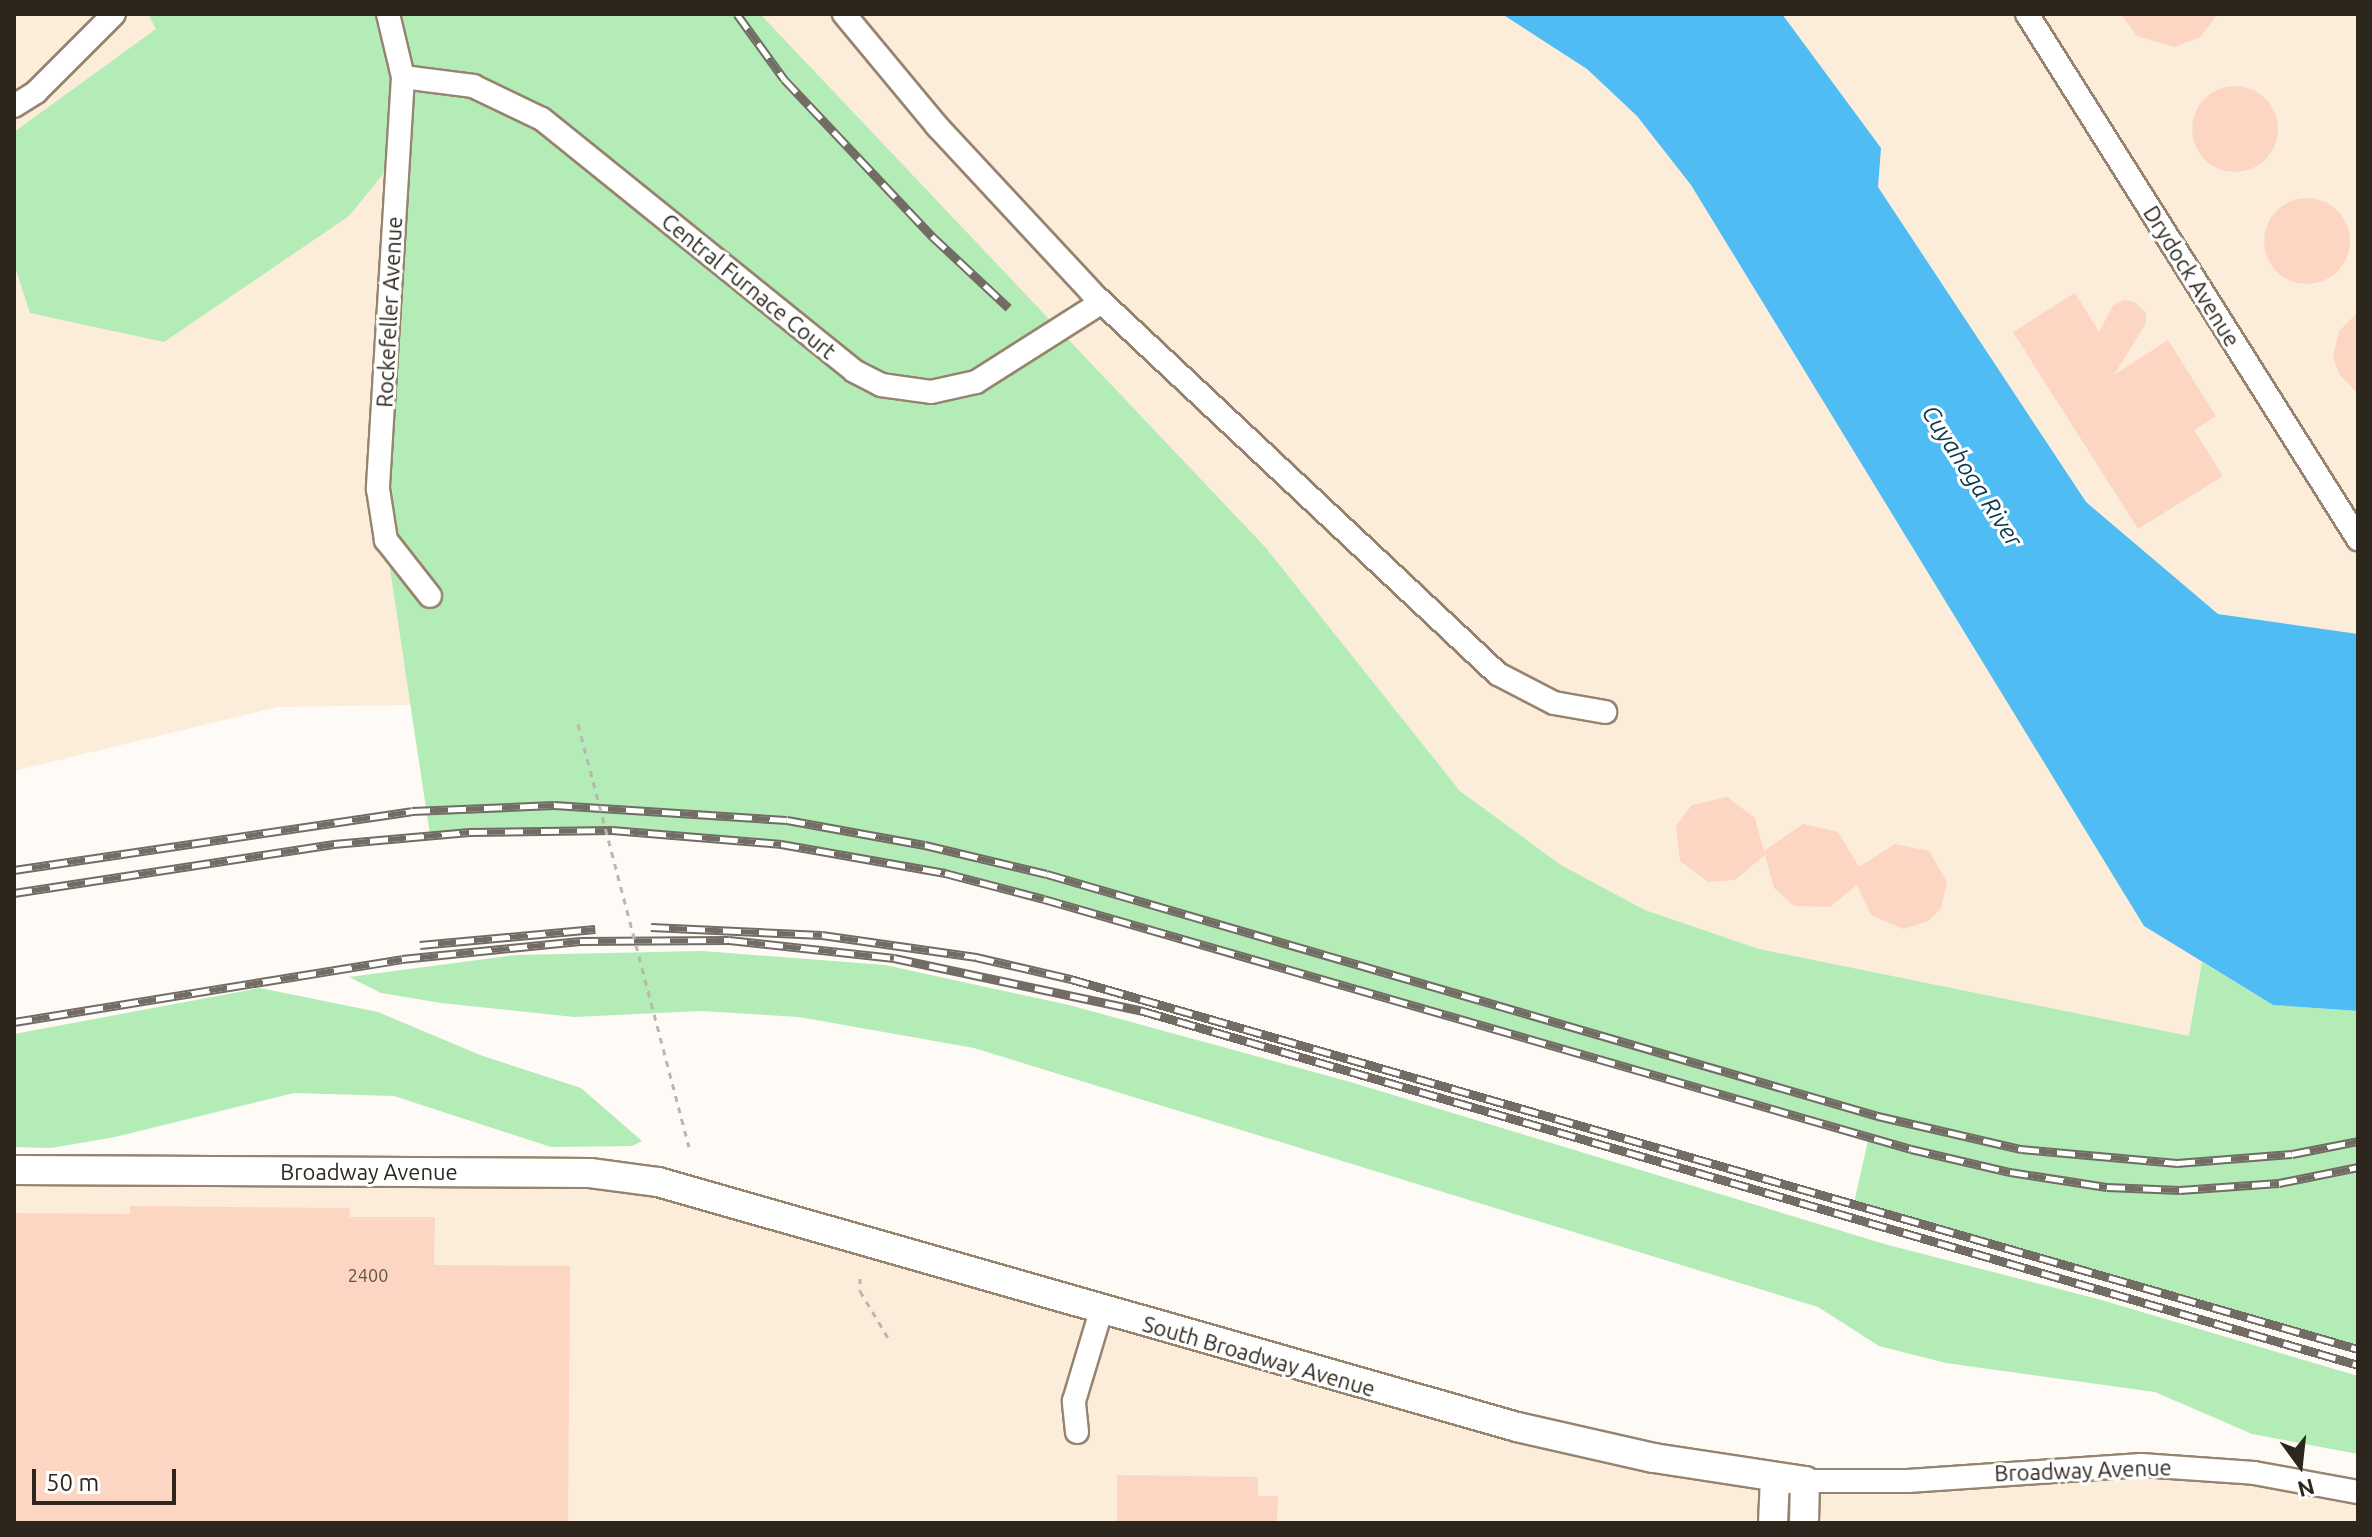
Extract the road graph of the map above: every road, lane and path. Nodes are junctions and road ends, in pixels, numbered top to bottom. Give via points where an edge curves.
1 (113, 14) edge
2 (388, 14) edge
3 (844, 14) edge
4 (2027, 14) edge
5 (403, 77) junction
6 (14, 106) edge
7 (1102, 302) junction
8 (2358, 539) edge
9 (430, 596) dead end
10 (1605, 712) dead end
11 (578, 724) dead end
12 (689, 1147) dead end
13 (14, 1170) edge
14 (721, 1199) joint
15 (860, 1278) dead end
16 (1101, 1311) junction
17 (890, 1341) dead end
18 (1079, 1396) dead end
19 (1775, 1478) junction
20 (1805, 1481) junction
21 (2358, 1492) edge
22 (1773, 1523) edge
23 (1804, 1523) edge

1 - 6 street via 36,92
2 - 5 street, Rockefeller Avenue
3 - 7 street via 937,126
4 - 8 street, Drydock Avenue
5 - 7 street, Central Furnace Court via 473,86 542,119 854,371 881,385 931,392 976,382
5 - 9 street, Rockefeller Avenue via 378,489 386,540
7 - 10 street via 1498,674 1554,703
11 - 12 path, bridge
13 - 14 main road, Broadway Avenue via 590,1173 658,1182
14 - 16 main road, South Broadway Avenue
15 - 17 path via 860,1291
16 - 18 street
16 - 19 main road, South Broadway Avenue via 1517,1427
19 - 20 main road, South Broadway Avenue
19 - 22 main road
20 - 21 street, Broadway Avenue via 1908,1481 2141,1465 2254,1473
20 - 23 main road

